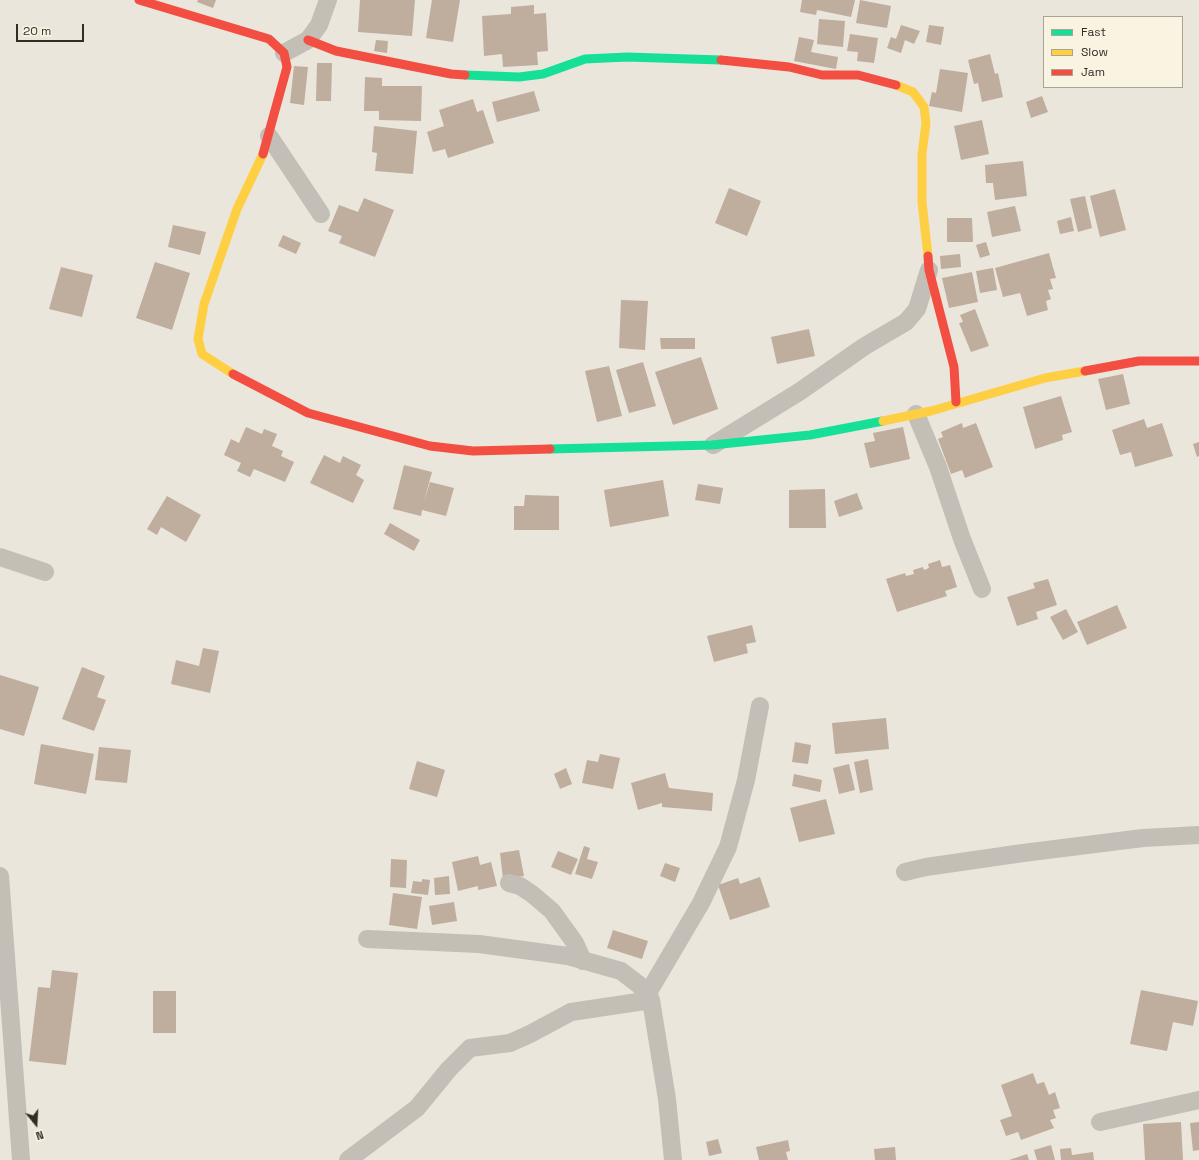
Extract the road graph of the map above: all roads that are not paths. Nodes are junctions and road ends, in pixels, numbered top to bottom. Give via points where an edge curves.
1 (139, 0) edge
2 (328, 0) edge
3 (308, 40) junction
4 (284, 53) junction
5 (270, 136) junction
6 (321, 214) dead end
7 (930, 270) junction
8 (1199, 361) edge
9 (956, 402) junction
10 (916, 414) junction
11 (712, 445) junction
12 (0, 557) edge
13 (45, 572) dead end
14 (982, 589) dead end
15 (760, 706) dead end
16 (1199, 835) edge
17 (905, 872) dead end
18 (0, 876) edge
19 (509, 883) dead end
20 (367, 939) dead end
21 (583, 961) junction
22 (649, 996) junction
23 (1199, 1100) edge
24 (1100, 1122) dead end
25 (21, 1160) edge
26 (348, 1160) edge
27 (673, 1160) edge

1 - 4 street via 269,39
2 - 3 street via 319,25
3 - 4 street
3 - 7 street via 336,51 451,74 519,77 542,74 586,59 662,58 735,60 789,67 822,75 858,75 896,84 913,92 924,107 926,123 922,154 922,202
4 - 5 street via 287,67
5 - 6 street
5 - 11 street via 237,209 204,304 198,339 202,354 222,368 308,413 430,446 473,451
7 - 9 street via 954,367
7 - 11 street via 917,309 906,322
8 - 9 street via 1139,361 1045,378
9 - 10 street
10 - 11 street via 810,435
10 - 14 street
12 - 13 street
15 - 22 street via 746,780 728,847 701,903
16 - 17 street via 1136,839 1023,853
18 - 25 street
19 - 21 street via 520,886 552,911 575,943
20 - 21 street via 479,944 568,956
21 - 22 street via 621,971
22 - 26 street via 571,1012 510,1043 470,1048 417,1108
22 - 27 street via 667,1099
23 - 24 street

